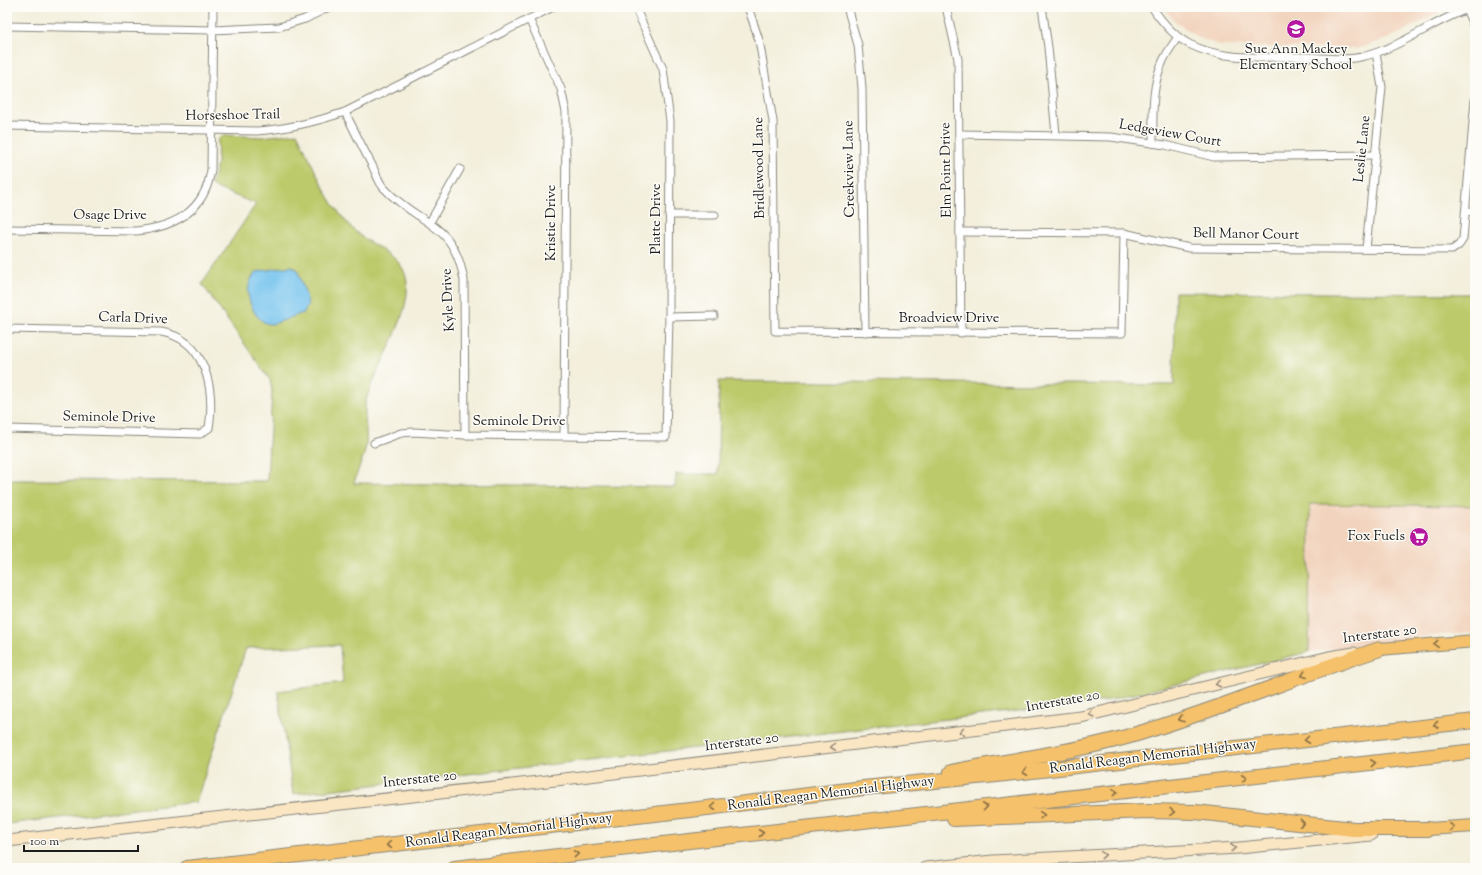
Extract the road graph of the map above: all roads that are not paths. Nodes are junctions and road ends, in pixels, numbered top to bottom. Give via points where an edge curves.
1 (213, 7) edge
2 (329, 7) edge
3 (553, 7) edge
4 (635, 7) edge
5 (748, 7) edge
6 (847, 7) edge
7 (946, 7) edge
8 (1042, 7) edge
9 (1152, 7) edge
10 (1470, 8) edge
11 (529, 19) junction
12 (7, 26) edge
13 (1475, 29) edge
14 (213, 30) junction
15 (1178, 37) junction
16 (1376, 53) junction
17 (1475, 100) edge
18 (345, 112) junction
19 (7, 126) edge
20 (212, 131) junction
21 (959, 134) junction
22 (1056, 135) junction
23 (1153, 143) junction
24 (1376, 155) junction
25 (460, 169) dead end
26 (1471, 198) edge
27 (1467, 211) junction
28 (1475, 212) edge
29 (669, 215) junction
30 (715, 215) dead end
31 (430, 222) junction
32 (7, 229) edge
33 (960, 232) junction
34 (1124, 233) junction
35 (1366, 249) junction
36 (714, 316) dead end
37 (669, 317) junction
38 (7, 329) edge
39 (775, 331) joint
40 (865, 332) junction
41 (961, 333) junction
42 (209, 428) joint
43 (7, 429) edge
44 (465, 435) junction
45 (564, 435) junction
46 (666, 437) joint
47 (374, 443) dead end
48 (1475, 641) edge
49 (1380, 649) junction
50 (1475, 720) edge
51 (1475, 751) edge
52 (863, 788) junction
53 (836, 825) junction
54 (1475, 826) edge
55 (1428, 829) junction
56 (7, 841) edge
57 (187, 868) edge
58 (454, 868) edge
59 (925, 868) edge

1 - 14 street, Osage Drive
2 - 14 street via 305,19 279,27
3 - 11 street, Horseshoe Trail
4 - 29 street, Platte Drive via 663,69 668,97
5 - 39 street, Bridlewood Lane via 759,40 773,121
6 - 40 street, Creekview Lane via 858,45 862,88
7 - 21 street, Elm Point Drive via 958,59
8 - 22 street
9 - 15 street via 1163,23
10 - 13 street
10 - 16 street via 1454,13
11 - 18 street, Horseshoe Trail
11 - 45 street, Kristie Drive via 561,89 566,112
12 - 14 street
14 - 20 street, Osage Drive
15 - 16 street via 1190,45 1233,56 1342,58
15 - 23 street via 1163,61 1157,81
16 - 24 street, Leslie Lane via 1382,87
17 - 26 street
18 - 20 street, Horseshoe Trail via 316,122 281,129
18 - 31 street, Kyle Drive via 383,187 404,206
19 - 20 street, Horseshoe Trail
20 - 32 street, Osage Drive via 209,182 201,201 179,219 152,229 136,230
21 - 22 street, Ledgeview Court
21 - 33 street, Elm Point Drive
22 - 23 street, Ledgeview Court via 1111,137
23 - 24 street, Ledgeview Court via 1214,157
24 - 35 street, Leslie Lane
25 - 31 street
26 - 27 street
27 - 28 street
27 - 35 street, Bell Manor Court via 1463,239 1452,250
29 - 30 street
29 - 37 street, Platte Drive
31 - 44 street, Kyle Drive via 443,232 454,247 461,262 464,280
33 - 34 street, Bell Manor Court
33 - 41 street, Elm Point Drive
34 - 35 street, Bell Manor Court via 1189,248
34 - 41 street, Broadview Drive via 1122,333
36 - 37 street
37 - 46 street, Platte Drive
38 - 42 street, Carla Drive via 174,334 192,347 203,366 209,383
39 - 40 street, Broadview Drive
40 - 41 street, Broadview Drive
42 - 43 street, Seminole Drive via 200,434
44 - 45 street, Seminole Drive
44 - 47 street, Seminole Drive via 401,433
45 - 46 street, Seminole Drive
48 -> 49 main road, Interstate 20
49 -> 52 highway via 1095,746
49 -> 56 main road, Interstate 20 via 1329,657 1074,718 547,781
50 -> 52 highway, Ronald Reagan Memorial Highway
53 -> 51 highway
52 -> 57 highway, Ronald Reagan Memorial Highway via 670,813
53 -> 55 highway via 1146,811 1195,812 1354,829
58 -> 53 highway
55 -> 54 main road
59 -> 55 main road via 993,861 1239,848

